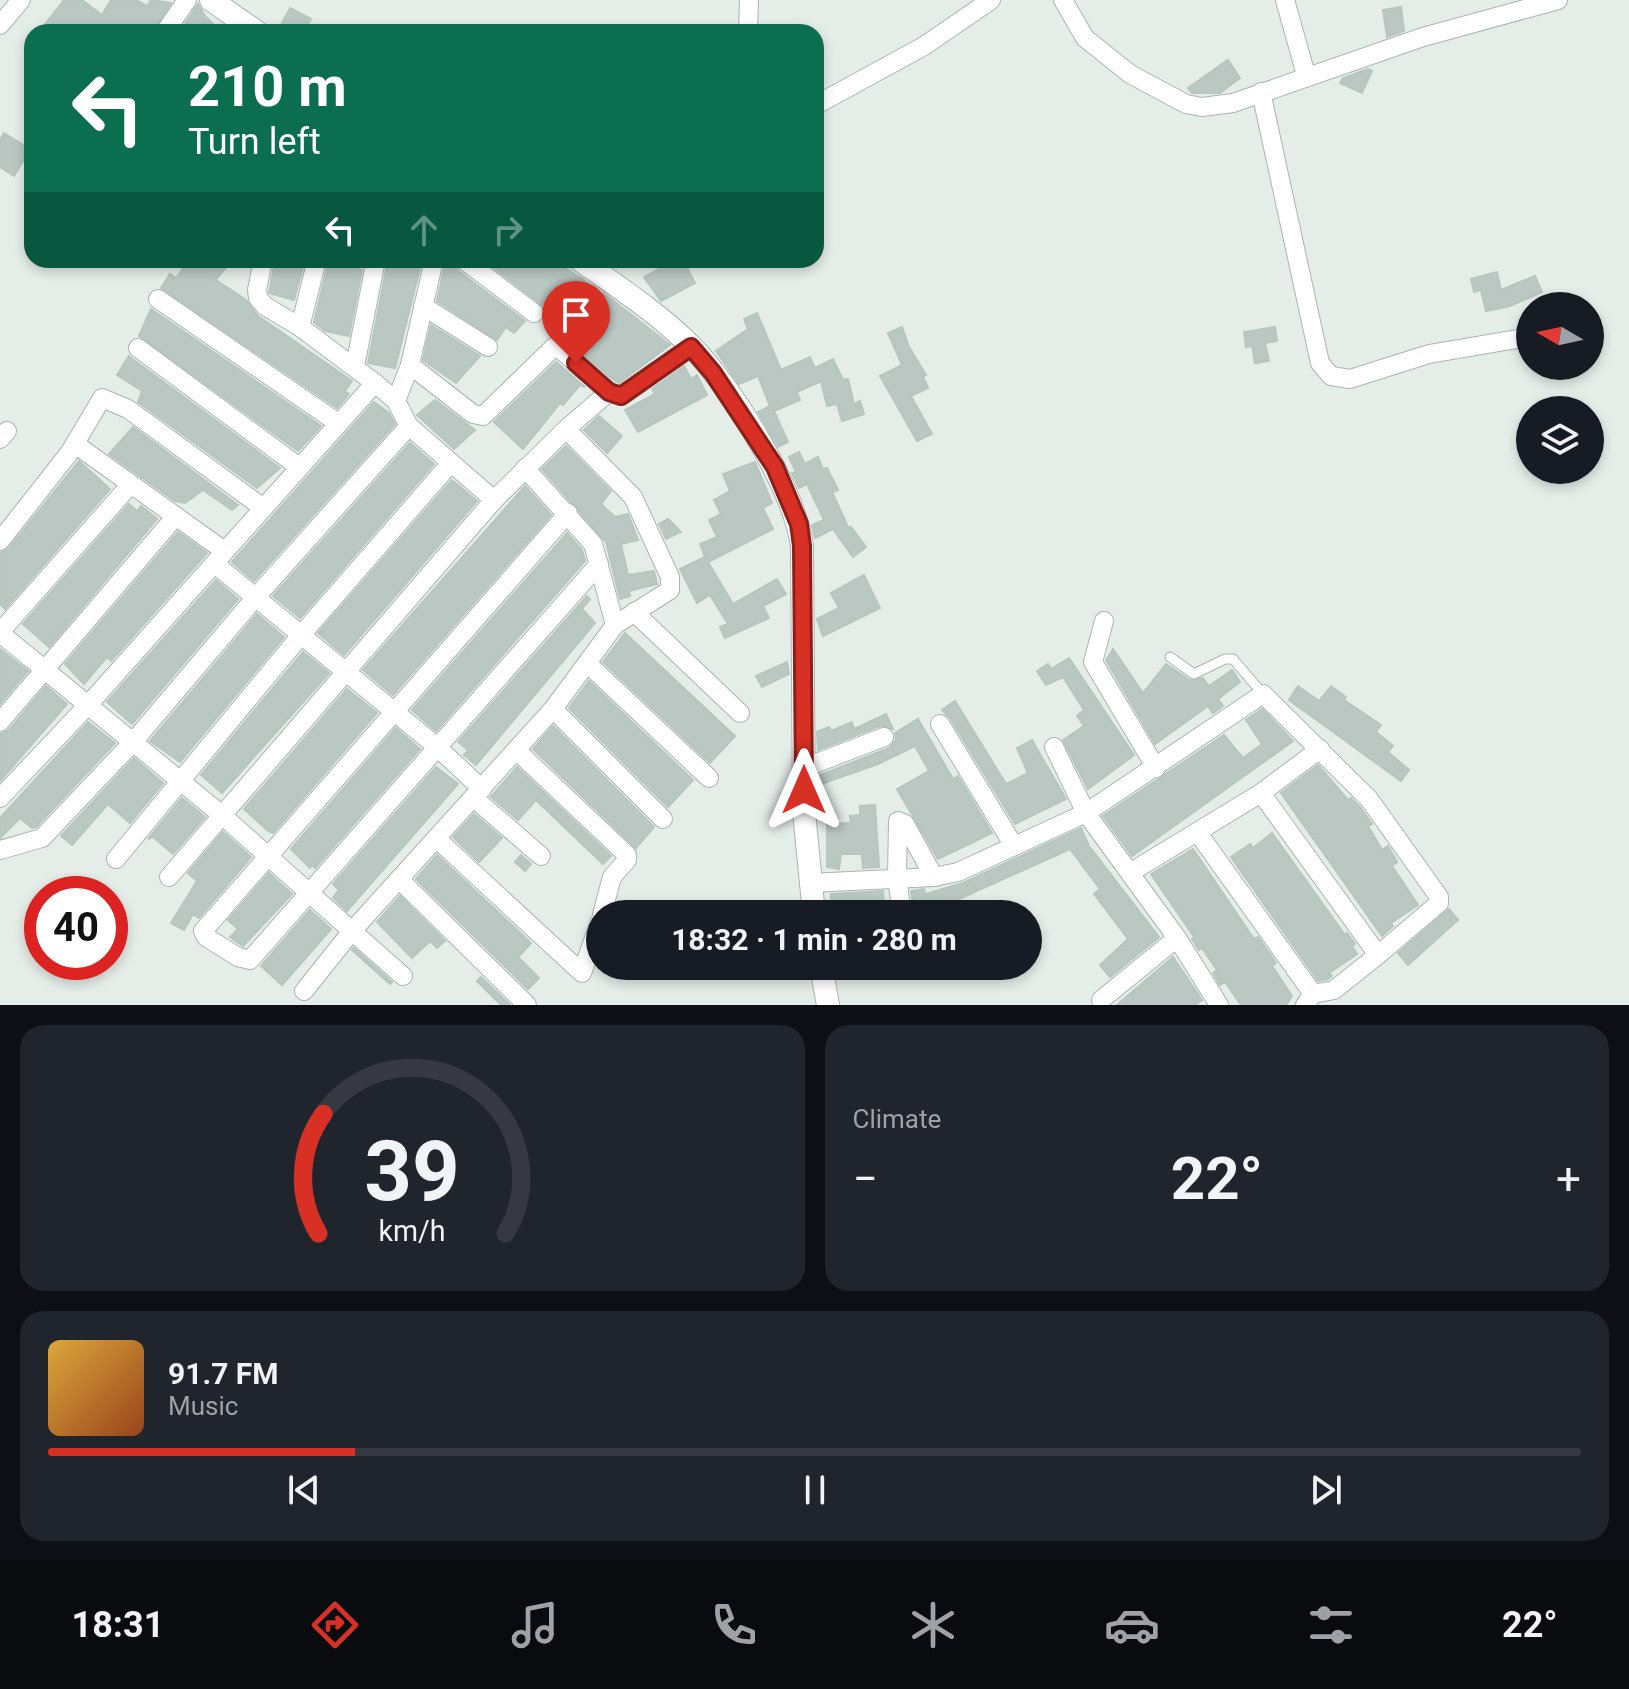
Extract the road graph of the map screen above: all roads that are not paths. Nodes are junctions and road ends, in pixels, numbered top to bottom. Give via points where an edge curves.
1 (21, 0) edge
2 (187, 0) edge
3 (211, 0) edge
4 (749, 0) edge
5 (991, 0) edge
6 (1063, 0) edge
7 (1285, 0) edge
8 (1558, 0) edge
9 (170, 24) edge
10 (246, 24) edge
11 (748, 24) edge
12 (0, 25) edge
13 (1306, 75) junction
14 (1261, 92) junction
15 (824, 101) edge
16 (262, 268) edge
17 (315, 268) edge
18 (374, 268) edge
19 (432, 268) edge
20 (475, 268) edge
21 (591, 268) edge
22 (158, 299) dead end
23 (423, 306) junction
24 (534, 313) dead end
25 (300, 327) junction
26 (1516, 339) edge
27 (488, 347) dead end
28 (691, 347) junction
29 (138, 348) dead end
30 (410, 365) junction
31 (355, 366) junction
32 (375, 383) junction
33 (609, 392) junction
34 (396, 401) junction
35 (338, 423) junction
36 (409, 426) junction
37 (566, 429) junction
38 (75, 444) junction
39 (450, 464) junction
40 (299, 467) junction
41 (525, 468) junction
42 (130, 485) junction
43 (494, 500) junction
44 (262, 507) junction
45 (568, 513) junction
46 (176, 516) junction
47 (0, 541) edge
48 (219, 557) junction
49 (599, 564) junction
50 (255, 598) junction
51 (634, 612) junction
52 (1104, 621) dead end
53 (615, 625) junction
54 (0, 632) edge
55 (301, 635) junction
56 (1170, 657) dead end
57 (588, 664) junction
58 (45, 669) junction
59 (347, 673) junction
60 (1263, 694) junction
61 (88, 705) junction
62 (553, 709) junction
63 (394, 712) junction
64 (740, 713) dead end
65 (0, 722) edge
66 (940, 724) dead end
67 (884, 737) dead end
68 (133, 742) junction
69 (436, 746) junction
70 (1054, 747) dead end
71 (1320, 749) junction
72 (516, 750) junction
73 (804, 768) junction
74 (1156, 768) junction
75 (709, 778) dead end
76 (179, 780) junction
77 (1261, 793) junction
78 (478, 794) junction
79 (0, 798) edge
80 (1086, 813) junction
81 (223, 816) junction
82 (663, 819) dead end
83 (1198, 833) junction
84 (438, 840) junction
85 (1014, 846) junction
86 (0, 850) edge
87 (541, 856) dead end
88 (266, 858) junction
89 (116, 859) dead end
90 (1131, 872) junction
91 (169, 877) dead end
92 (897, 877) junction
93 (934, 877) junction
94 (401, 881) junction
95 (809, 883) junction
96 (309, 894) junction
97 (606, 900) edge
98 (812, 900) edge
99 (900, 900) edge
100 (352, 931) junction
101 (1177, 938) junction
102 (1378, 955) junction
103 (586, 961) edge
104 (403, 976) dead end
105 (824, 980) edge
106 (304, 991) dead end
107 (1101, 1000) dead end
108 (1309, 1000) edge
109 (527, 1005) edge
110 (828, 1005) edge
111 (1218, 1005) edge

1 - 12 street
2 - 9 street
3 - 10 street
4 - 11 street
5 - 15 street via 924,46
6 - 14 street via 1085,38 1108,59 1186,104 1217,107
7 - 13 street
8 - 13 street
13 - 14 street
14 - 26 street via 1325,371 1350,379 1429,354
16 - 25 street via 258,298
17 - 25 street
18 - 31 street
19 - 23 street
20 - 24 street
21 - 28 street
22 - 35 street
23 - 27 street
23 - 30 street
25 - 31 street
28 - 33 street via 626,394
28 - 73 street via 775,467 799,524
29 - 40 street
30 - 33 street via 479,416 488,414 554,347
30 - 34 street
31 - 32 street
32 - 34 street
32 - 35 street
33 - 37 street
34 - 36 street
35 - 40 street
36 - 39 street
36 - 50 street
37 - 41 street
37 - 51 street via 633,497 670,577 665,595
38 - 42 street
38 - 44 street via 98,399 108,398
38 - 47 street
39 - 43 street
39 - 55 street
40 - 44 street
41 - 43 street
41 - 45 street
42 - 46 street
42 - 54 street
43 - 59 street
44 - 48 street
45 - 49 street via 593,544
45 - 63 street
46 - 48 street
46 - 58 street
48 - 50 street
48 - 61 street
49 - 53 street
49 - 69 street
50 - 55 street
50 - 68 street
51 - 53 street
51 - 64 street
52 - 74 street via 1093,662
53 - 57 street
54 - 58 street
55 - 59 street
55 - 76 street
56 - 60 lane via 1194,674 1233,659
57 - 62 street
57 - 75 street
58 - 61 street
58 - 65 street
59 - 63 street
59 - 81 street
60 - 71 street
60 - 74 street
61 - 68 street
61 - 79 street
62 - 72 street
62 - 82 street
63 - 69 street
63 - 88 street
66 - 85 street
67 - 73 street
68 - 76 street
68 - 86 street via 42,838
69 - 78 street
69 - 96 street
70 - 80 street
71 - 77 street
71 - 102 street via 1369,799 1439,897 1434,910
72 - 78 street
72 - 97 street via 627,855 612,877
73 - 95 street
74 - 80 street
76 - 81 street
76 - 89 street
77 - 83 street
77 - 102 street
78 - 84 street
78 - 87 street
80 - 85 street
80 - 90 street
81 - 88 street
81 - 91 street
83 - 90 street
83 - 108 street
84 - 94 street
84 - 103 street via 582,973
85 - 93 street via 958,872
88 - 96 street
88 - 96 street via 203,931 208,939 250,960
90 - 101 street
92 - 93 street
92 - 93 street via 898,821 905,824
92 - 95 street
92 - 99 street
94 - 100 street
94 - 109 street
95 - 98 street
96 - 100 street
100 - 104 street
100 - 106 street
101 - 107 street
101 - 111 street
102 - 108 street via 1334,990
105 - 110 street

